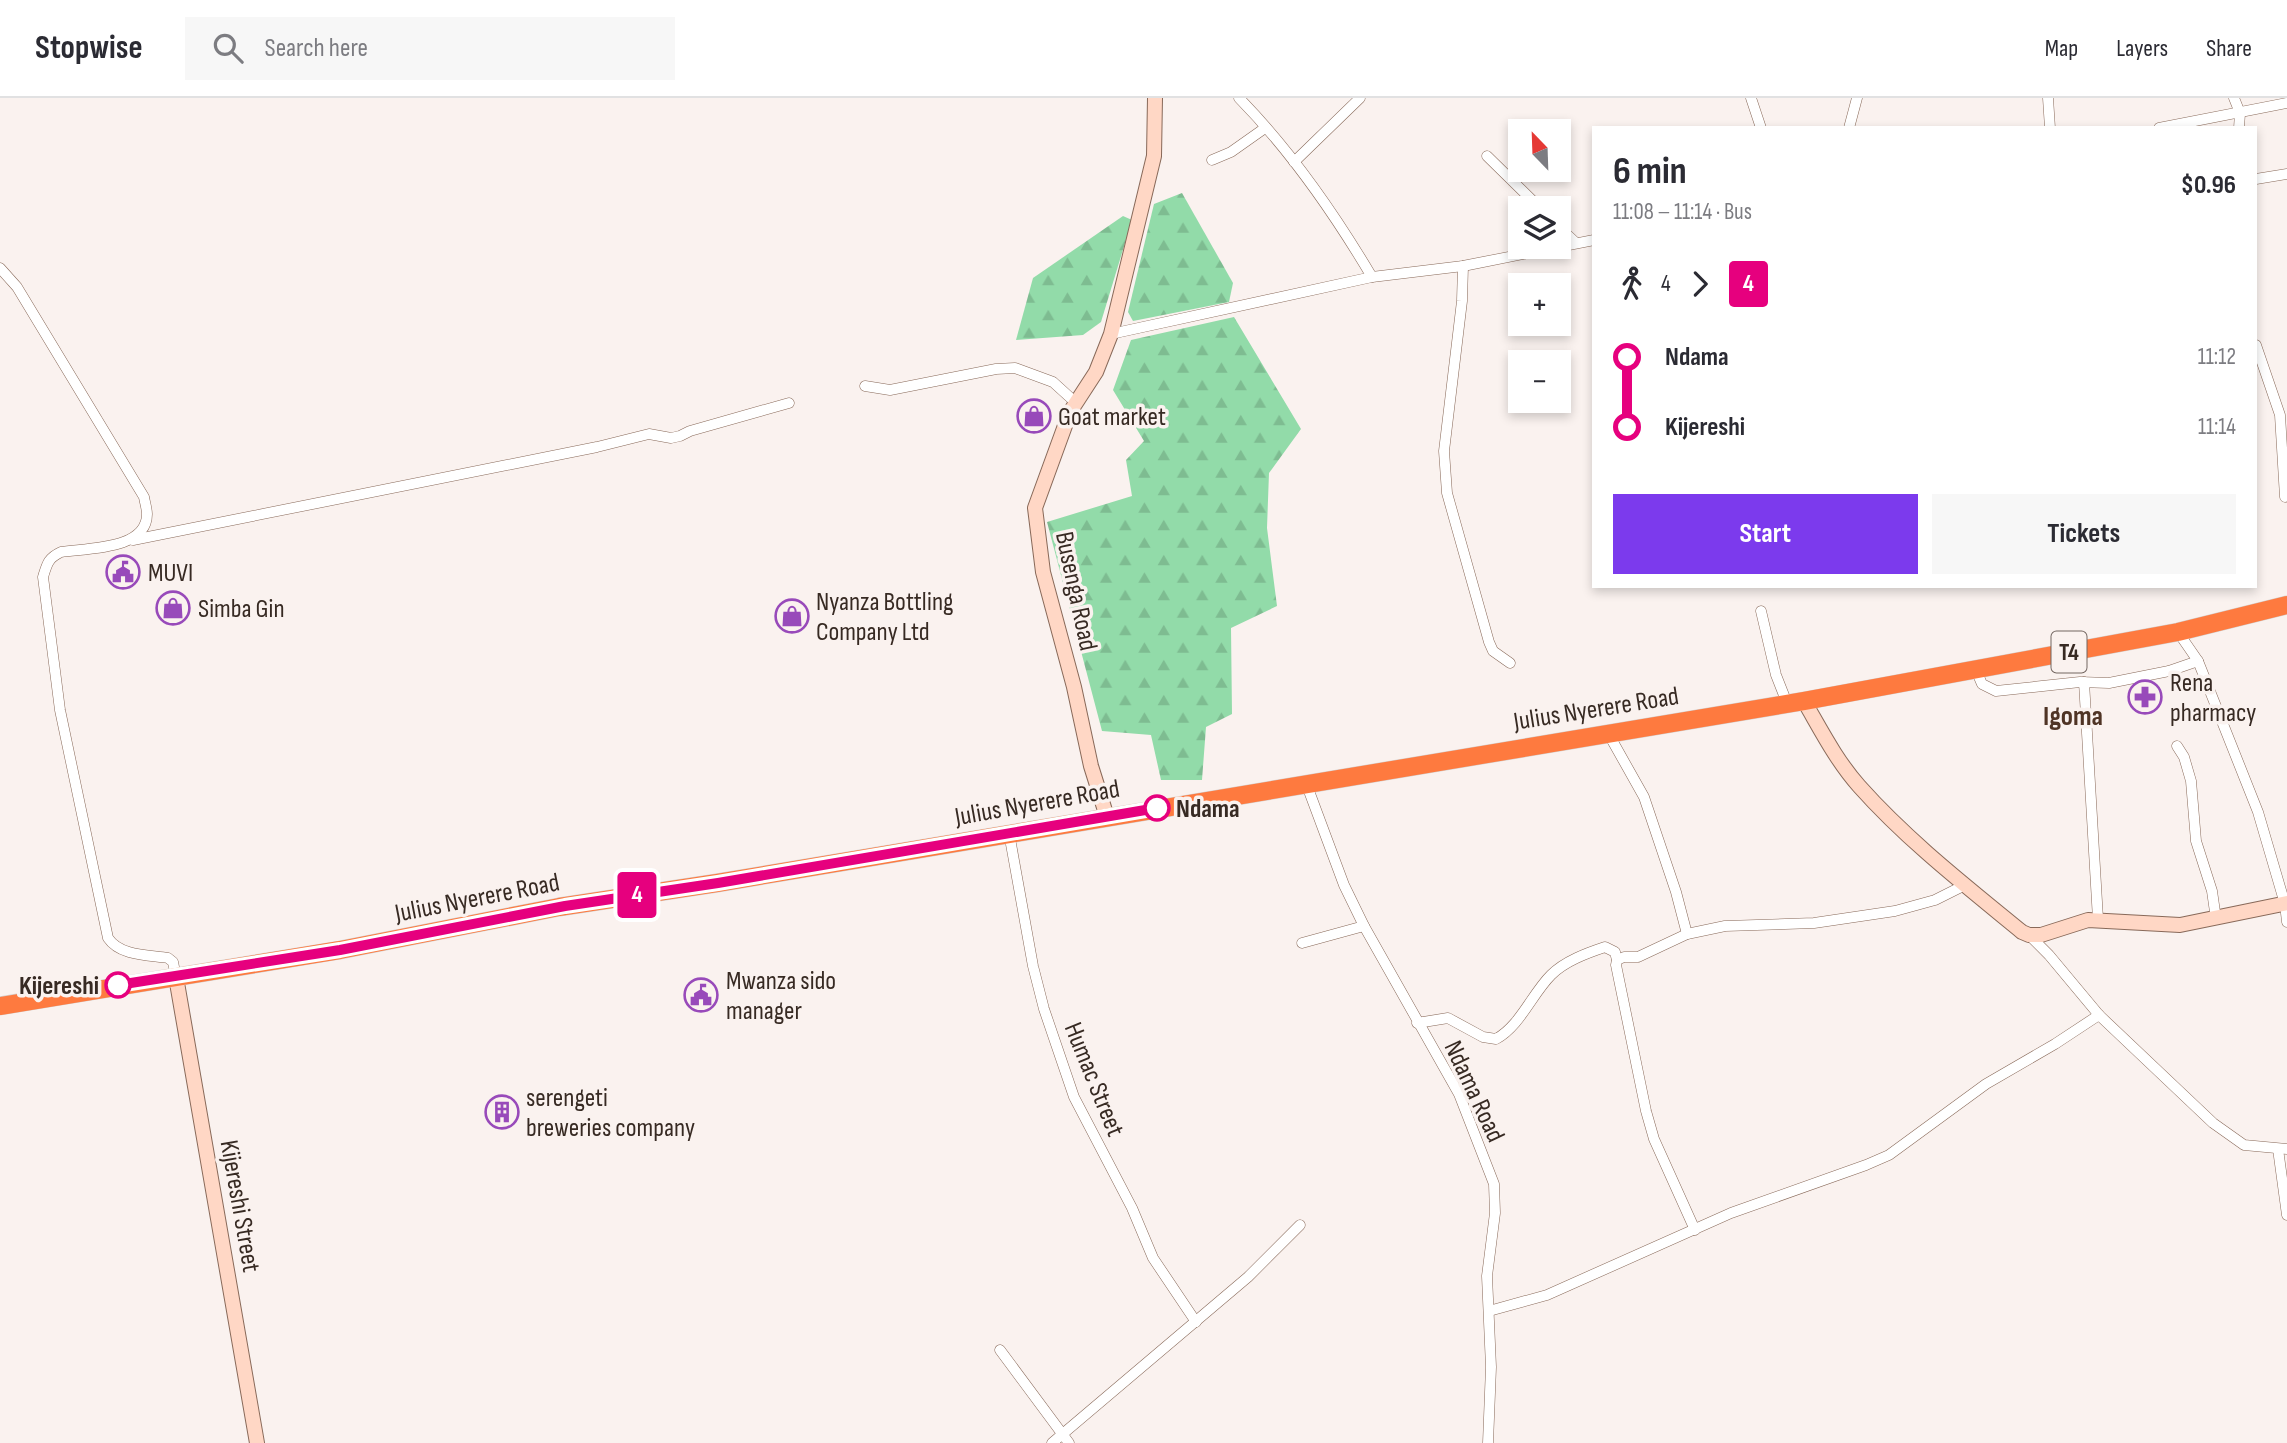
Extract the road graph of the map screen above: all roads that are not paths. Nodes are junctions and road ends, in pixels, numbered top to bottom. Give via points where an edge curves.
1 (1155, 98) edge
2 (1239, 98) edge
3 (1360, 98) edge
4 (1751, 98) edge
5 (1857, 98) edge
6 (2048, 98) edge
7 (2234, 98) edge
8 (2287, 103) edge
9 (2240, 113) junction
10 (1760, 126) edge
11 (1850, 126) edge
12 (2050, 126) edge
13 (2170, 126) edge
14 (2239, 126) edge
15 (1265, 128) junction
16 (1487, 156) dead end
17 (1212, 160) dead end
18 (1294, 162) junction
19 (2287, 174) edge
20 (2257, 178) edge
21 (1528, 196) edge
22 (1571, 238) edge
23 (1592, 240) edge
24 (1576, 243) junction
25 (1463, 266) junction
26 (0, 268) edge
27 (1372, 277) junction
28 (1111, 334) junction
29 (2257, 348) edge
30 (865, 386) dead end
31 (789, 402) dead end
32 (1075, 402) junction
33 (2285, 496) edge
34 (133, 540) junction
35 (2287, 605) edge
36 (1761, 611) dead end
37 (2178, 632) junction
38 (2198, 661) junction
39 (1510, 663) dead end
40 (1976, 670) junction
41 (2084, 682) junction
42 (1795, 702) junction
43 (1608, 733) junction
44 (2177, 746) dead end
45 (1306, 783) junction
46 (1107, 817) junction
47 (1009, 833) junction
48 (1965, 885) junction
49 (2286, 903) edge
50 (2098, 919) junction
51 (2216, 919) junction
52 (2287, 922) edge
53 (1364, 926) junction
54 (1687, 934) junction
55 (2029, 935) junction
56 (1302, 943) dead end
57 (1617, 960) junction
58 (176, 977) junction
59 (0, 1006) edge
60 (2099, 1015) junction
61 (1417, 1023) junction
62 (2283, 1149) edge
63 (2287, 1215) edge
64 (1300, 1225) dead end
65 (1695, 1230) junction
66 (1489, 1311) junction
67 (1196, 1322) junction
68 (1000, 1350) dead end
69 (1066, 1439) edge
70 (257, 1443) edge
71 (1052, 1443) edge
72 (1488, 1443) edge

1 - 28 street, Busenga Road via 1154,156
2 - 15 street
3 - 18 street
4 - 10 street
5 - 11 street
6 - 12 street
7 - 9 street
8 - 9 street
9 - 13 street
9 - 14 street
15 - 17 street
15 - 18 street
16 - 21 street
18 - 27 street via 1338,220
19 - 20 street
22 - 24 street
23 - 24 street
24 - 25 street
25 - 27 street
25 - 39 street via 1444,473 1489,642 1493,651
26 - 34 street via 17,287 144,498 144,528
27 - 28 street
28 - 32 street, Busenga Road via 1096,372
29 - 33 street via 2280,415
30 - 32 street via 890,390 1015,368 1054,382
31 - 34 street via 671,438 632,437
32 - 46 street, Busenga Road via 1035,509 1043,572
34 - 58 street via 61,552 48,561 43,577 60,710 108,938 124,951 168,958
35 - 37 highway, Julius Nyerere Road / T4
36 - 42 street via 1776,675
37 - 38 street
37 - 40 highway, Julius Nyerere Road / T4
38 - 41 street via 2109,683
38 - 49 street via 2258,812
40 - 41 street via 1982,684 1996,691
40 - 42 highway, Julius Nyerere Road / T4
41 - 50 street
42 - 43 highway, Julius Nyerere Road / T4
42 - 48 street via 1858,785
43 - 45 highway, Julius Nyerere Road / T4
43 - 54 street via 1644,797
44 - 51 street via 2191,781 2196,841
45 - 46 highway, Julius Nyerere Road / T4
45 - 53 street, Ndama Road
46 - 47 highway, Julius Nyerere Road / T4
47 - 58 highway, Julius Nyerere Road / T4 via 559,907
47 - 67 street, Humac Street via 1033,966 1074,1097 1153,1258
48 - 54 street via 1935,900 1895,911 1814,923 1724,926
48 - 55 street
49 - 51 street
49 - 52 street
50 - 51 street via 2180,925
50 - 55 street
53 - 56 street
53 - 61 street, Ndama Road
54 - 57 street via 1638,957
55 - 60 street
57 - 61 street via 1615,952 1605,947 1565,964 1548,977 1496,1038 1483,1037 1448,1018
57 - 65 street via 1654,1139
58 - 59 highway, Julius Nyerere Road / T4
58 - 70 street, Kijereshi Street
60 - 62 street via 2229,1136 2244,1144
60 - 65 street via 1986,1084 1889,1154
61 - 66 street, Ndama Road via 1458,1094 1494,1184
62 - 63 street
64 - 67 street
65 - 66 street via 1547,1294
66 - 72 street, Ndama Road
67 - 69 street
68 - 69 street
69 - 71 street

